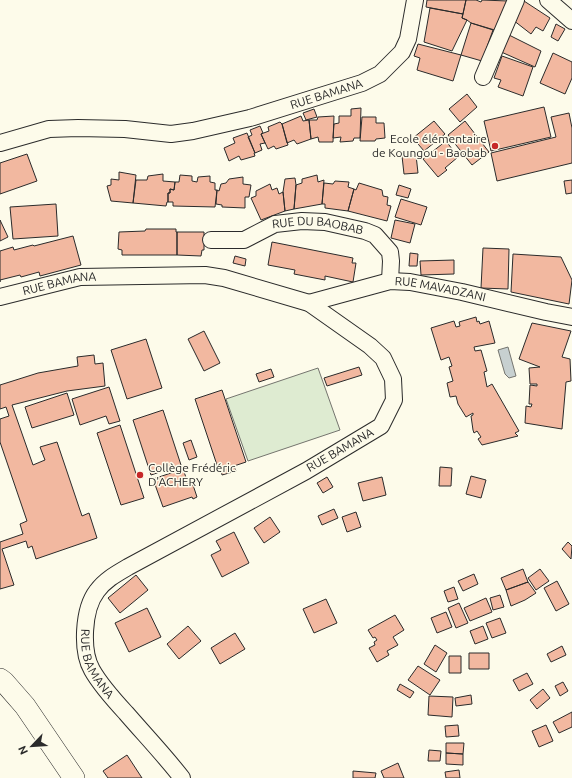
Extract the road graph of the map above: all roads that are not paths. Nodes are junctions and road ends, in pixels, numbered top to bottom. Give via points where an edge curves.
1 (415, 0) edge
2 (516, 0) edge
3 (548, 0) edge
4 (572, 21) edge
5 (483, 77) dead end
6 (0, 143) edge
7 (211, 240) dead end
8 (390, 281) junction
9 (0, 297) edge
10 (309, 303) junction
11 (572, 317) edge
12 (0, 679) edge
13 (74, 778) edge
14 (182, 778) edge

1 - 6 street, RUE BAMANA via 408,39 402,52 380,74 362,83 250,118 194,131 171,134 125,129 49,129
2 - 5 street
3 - 4 street
7 - 8 street, RUE DU BAOBAB via 244,240 275,224 302,221 325,222 365,231 375,235 390,252
8 - 10 street, RUE MAVADZANI
8 - 11 street, RUE MAVADZANI via 454,290
9 - 10 street, RUE BAMANA via 80,277 205,275 224,278
10 - 14 street, RUE BAMANA via 383,358 394,379 394,400 381,426 128,567 106,581 96,593 89,609 85,644 92,670 111,696
12 - 13 main road via 25,706

